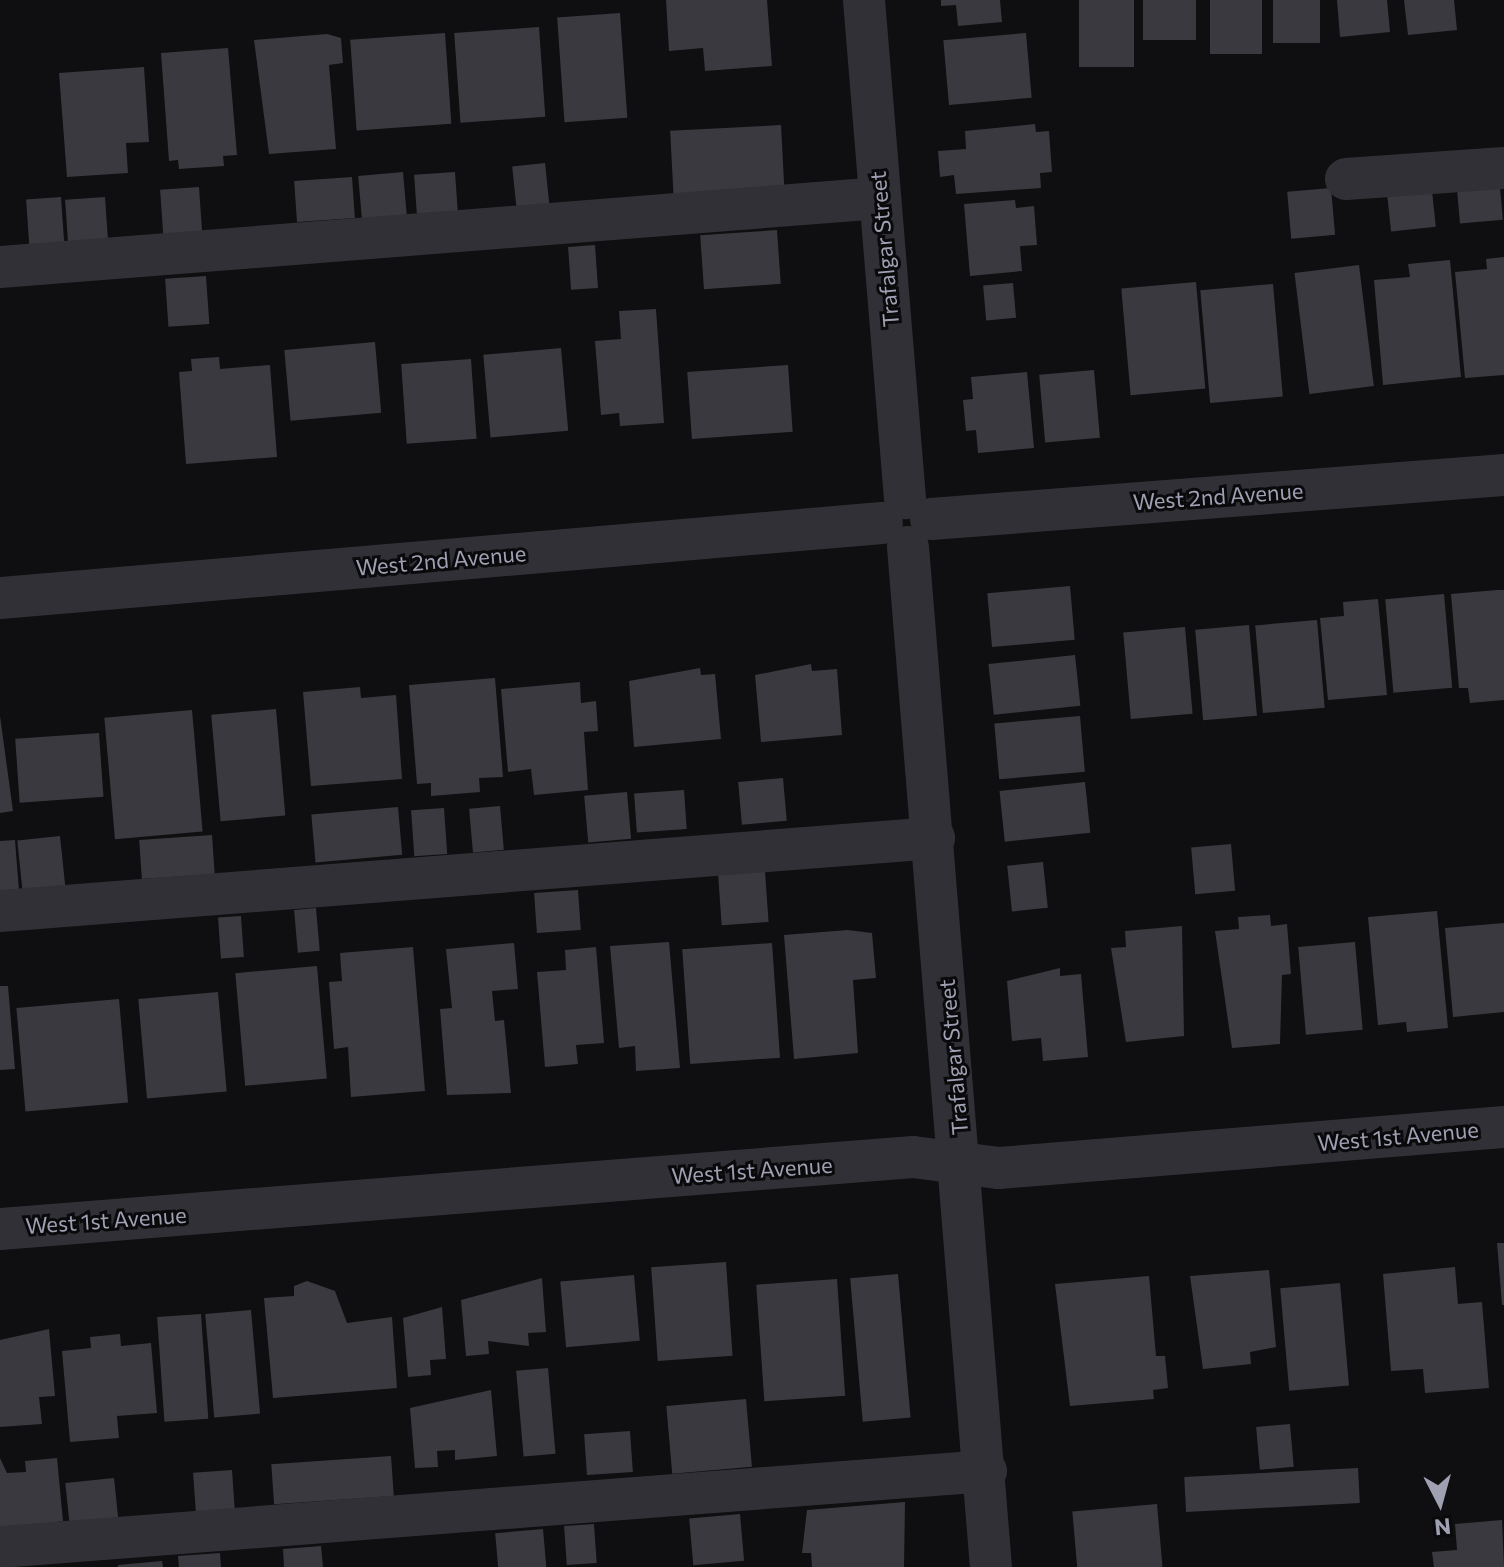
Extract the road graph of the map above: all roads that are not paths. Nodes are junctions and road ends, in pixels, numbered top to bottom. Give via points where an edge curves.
1 (864, 0) edge
2 (1504, 168) edge
3 (1346, 179) dead end
4 (880, 198) junction
5 (0, 267) edge
6 (1504, 475) edge
7 (906, 522) junction
8 (0, 598) edge
9 (934, 838) junction
10 (0, 911) edge
11 (1504, 1127) edge
12 (962, 1164) junction
13 (0, 1229) edge
14 (986, 1471) junction
15 (0, 1547) edge
16 (991, 1567) edge

1 - 4 street, Trafalgar Street
2 - 3 street
4 - 5 street
4 - 7 street, Trafalgar Street
6 - 7 street, West 2nd Avenue
7 - 8 street, West 2nd Avenue
7 - 9 street, Trafalgar Street
9 - 10 street
9 - 12 street, Trafalgar Street
11 - 12 street, West 1st Avenue via 999,1168
12 - 13 street, West 1st Avenue via 931,1156
12 - 14 street, Trafalgar Street
14 - 15 street
14 - 16 street, Trafalgar Street

